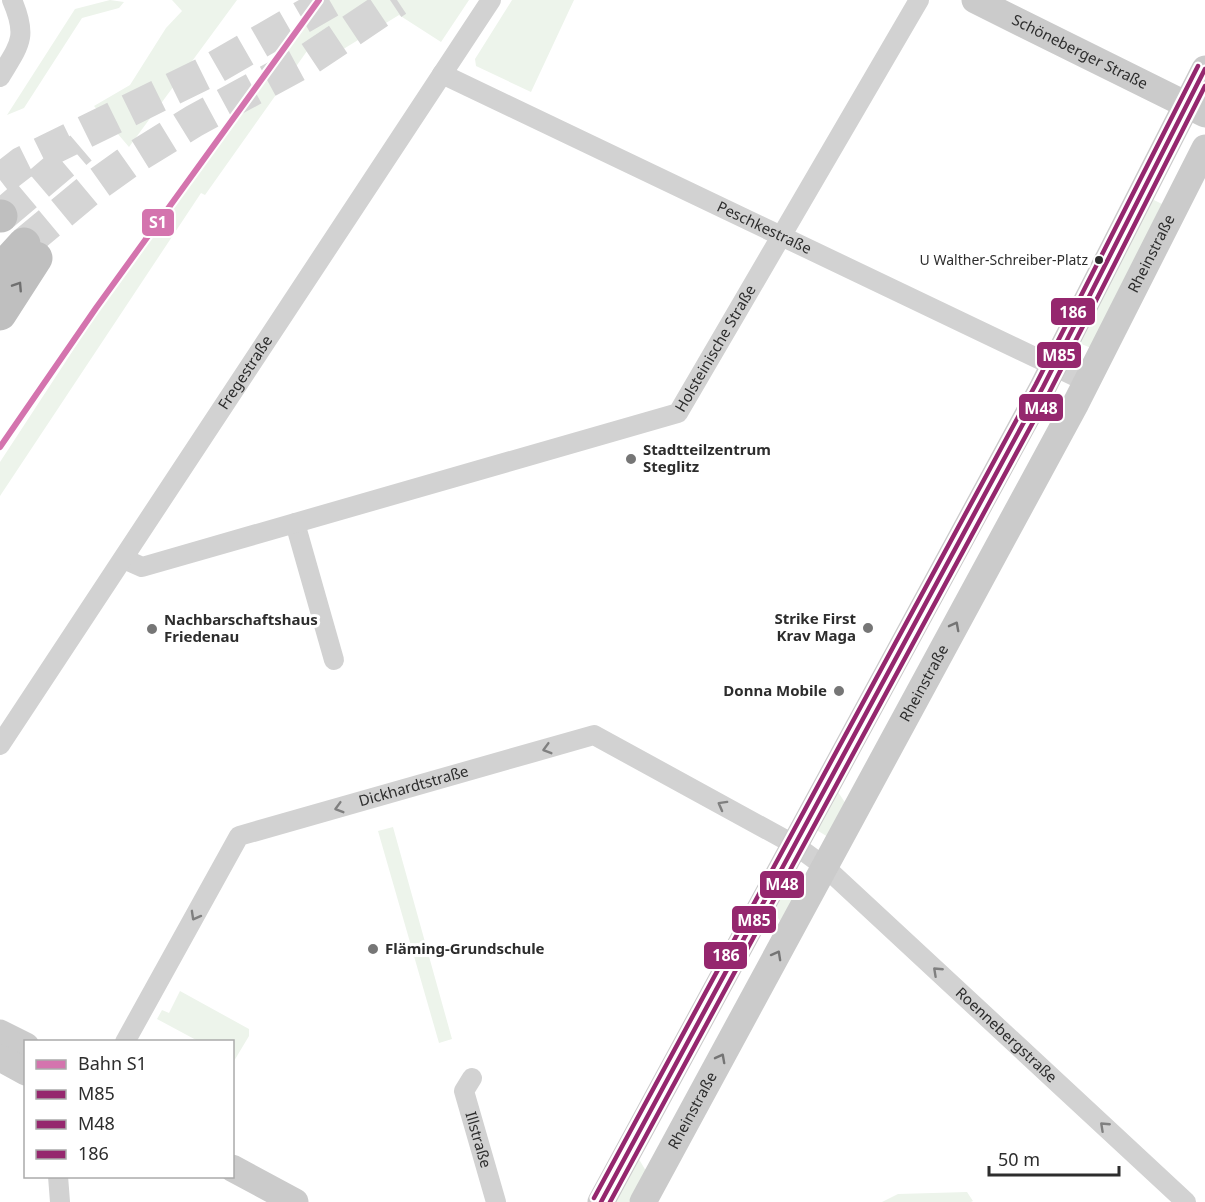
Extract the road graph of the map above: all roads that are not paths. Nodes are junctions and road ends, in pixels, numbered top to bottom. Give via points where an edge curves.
1 (12, 0) edge
2 (491, 0) edge
3 (919, 0) edge
4 (975, 0) edge
5 (1205, 69) edge
6 (442, 74) junction
7 (0, 77) edge
8 (1196, 109) edge
9 (1201, 155) edge
10 (1205, 189) edge
11 (783, 236) junction
12 (0, 270) edge
13 (0, 314) edge
14 (1054, 366) junction
15 (1087, 382) junction
16 (295, 523) junction
17 (124, 559) junction
18 (334, 660) dead end
19 (0, 745) edge
20 (795, 845) junction
21 (825, 867) junction
22 (0, 1033) edge
23 (126, 1040) edge
24 (24, 1045) edge
25 (0, 1058) edge
26 (24, 1071) edge
27 (472, 1078) dead end
28 (234, 1169) edge
29 (58, 1178) edge
30 (60, 1202) edge
31 (295, 1202) edge
32 (496, 1202) edge
33 (602, 1202) edge
34 (643, 1202) edge
35 (1186, 1202) edge

1 - 7 street via 22,32 20,43
2 - 6 street, Fregestraße
3 - 11 street, Holsteinische Straße
4 - 8 street, Schöneberger Straße
5 - 8 street
6 - 11 street, Peschkestraße
6 - 17 street, Fregestraße
8 - 9 street
8 - 14 street
9 - 10 street
9 - 15 street, Rheinstraße
11 - 14 street, Peschkestraße
11 - 16 street, Holsteinische Straße via 678,413
13 -> 12 highway via 30,251
14 - 15 street, Peschkestraße
14 - 20 street
21 -> 15 street, Rheinstraße
16 - 17 street, Holsteinische Straße via 142,567
16 - 18 street
17 - 19 street, Fregestraße
20 - 21 street, Dickhardtstraße
20 -> 23 street, Dickhardtstraße via 594,735 239,836
20 - 33 street
34 -> 21 street, Rheinstraße
35 -> 21 street, Roennebergstraße
22 - 24 street
25 - 26 street
27 - 32 street, Illstraße via 464,1091
28 - 31 street
29 - 30 street

